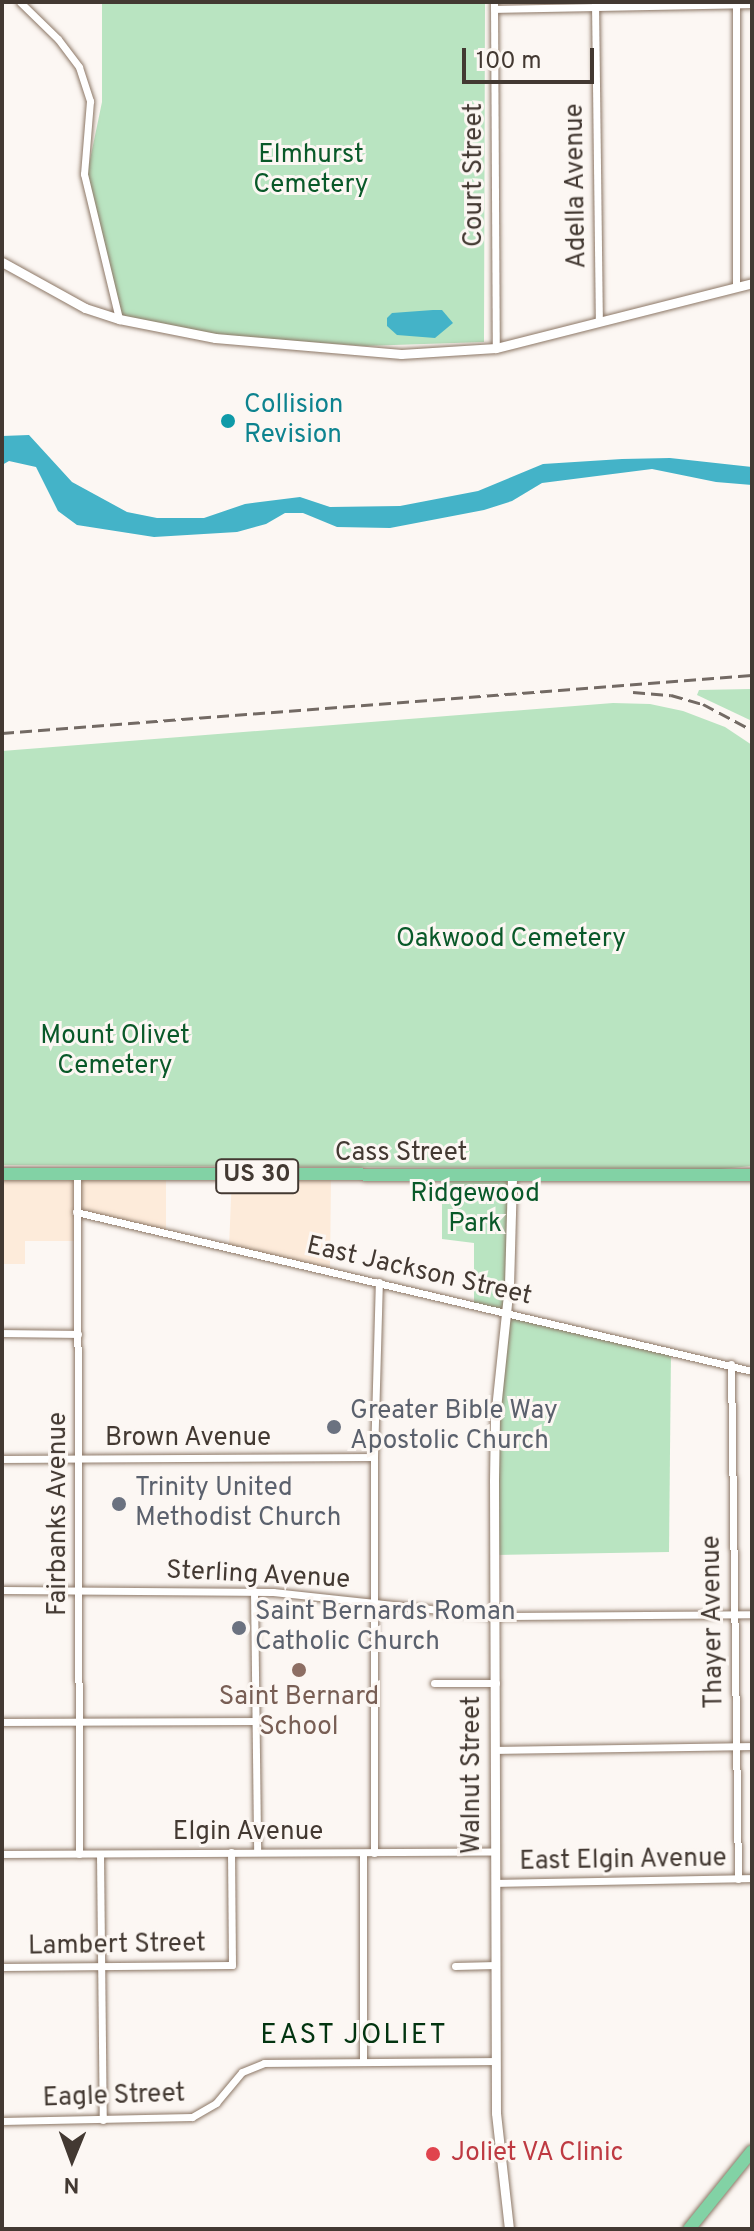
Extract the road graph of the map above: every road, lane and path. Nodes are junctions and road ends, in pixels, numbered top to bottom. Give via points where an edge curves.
1 (20, 2) edge
2 (736, 3) edge
3 (752, 4) edge
4 (494, 5) edge
5 (594, 6) edge
6 (2, 262) edge
7 (752, 283) edge
8 (736, 286) junction
9 (119, 319) junction
10 (599, 321) junction
11 (496, 348) junction
12 (2, 1174) edge
13 (77, 1175) junction
14 (752, 1175) edge
15 (512, 1177) junction
16 (76, 1212) junction
17 (379, 1282) junction
18 (506, 1313) junction
19 (2, 1333) edge
20 (78, 1334) junction
21 (731, 1364) junction
22 (752, 1371) edge
23 (374, 1457) junction
24 (2, 1459) edge
25 (80, 1459) junction
26 (2, 1590) edge
27 (79, 1591) junction
28 (254, 1591) junction
29 (374, 1602) junction
30 (734, 1614) junction
31 (752, 1614) edge
32 (495, 1616) junction
33 (434, 1683) dead end
34 (496, 1683) junction
35 (79, 1721) junction
36 (256, 1721) junction
37 (2, 1722) edge
38 (735, 1746) junction
39 (752, 1746) edge
40 (495, 1750) junction
41 (495, 1851) junction
42 (231, 1852) junction
43 (257, 1852) junction
44 (363, 1853) junction
45 (374, 1853) junction
46 (2, 1854) edge
47 (79, 1854) junction
48 (100, 1854) junction
49 (752, 1878) edge
50 (738, 1879) junction
51 (495, 1883) junction
52 (496, 1965) junction
53 (455, 1966) dead end
54 (2, 1967) edge
55 (103, 1967) junction
56 (495, 2061) junction
57 (363, 2062) junction
58 (103, 2120) junction
59 (2, 2121) edge
60 (752, 2151) edge
61 (509, 2229) edge
62 (689, 2229) edge

1 - 9 street via 79,67 90,101 84,174
2 - 3 street
2 - 5 street
2 - 8 street
4 - 5 street
4 - 11 street, Court Street
5 - 10 street, Adella Avenue
6 - 9 street via 85,308
7 - 8 street
8 - 10 street
9 - 11 street via 215,338 356,352
10 - 11 street
12 - 13 main road, Cass Street / US 30
13 - 15 main road, Cass Street / US 30
13 - 16 street, Fairbanks Avenue
14 - 15 main road, Cass Street / US 30
15 - 18 street, Walnut Street
16 - 17 street, East Jackson Street
16 - 20 street, Fairbanks Avenue
17 - 18 street, East Jackson Street
17 - 23 street
18 - 21 street, East Jackson Street
18 - 32 street, Walnut Street via 495,1418
19 - 20 street
20 - 25 street, Fairbanks Avenue
21 - 22 street, East Jackson Street
21 - 30 street, Thayer Avenue
23 - 25 street, Brown Avenue
23 - 29 street
24 - 25 street, Brown Avenue
25 - 27 street, Fairbanks Avenue
26 - 27 street, Sterling Avenue
27 - 28 street, Sterling Avenue
27 - 35 street, Fairbanks Avenue
28 - 29 street, Sterling Avenue
28 - 36 street
29 - 32 street, Sterling Avenue
29 - 45 street
30 - 31 street, Sterling Avenue
30 - 32 street, Sterling Avenue
30 - 38 street, Thayer Avenue
32 - 34 street, Walnut Street
33 - 34 street
34 - 40 street, Walnut Street
35 - 36 street
35 - 37 street
35 - 47 street, Fairbanks Avenue
36 - 43 street
38 - 39 street
38 - 40 street
38 - 50 street, Thayer Avenue
40 - 41 street, Walnut Street
41 - 45 street, Elgin Avenue
41 - 51 street, Walnut Street
42 - 43 street, Elgin Avenue
42 - 48 street, Elgin Avenue
42 - 55 street, Lambert Street via 232,1965
43 - 44 street, Elgin Avenue
44 - 45 street, Elgin Avenue
44 - 57 street
46 - 47 street, Elgin Avenue
47 - 48 street, Elgin Avenue
48 - 55 street
49 - 50 street, East Elgin Avenue
50 - 51 street, East Elgin Avenue
51 - 52 street, Walnut Street
52 - 53 street
52 - 56 street, Walnut Street
54 - 55 street, Lambert Street
55 - 58 street
56 - 57 street, Eagle Street
56 - 61 street, Walnut Street
57 - 58 street, Eagle Street via 254,2065 216,2103 192,2117
58 - 59 street, Eagle Street
60 - 62 main road

